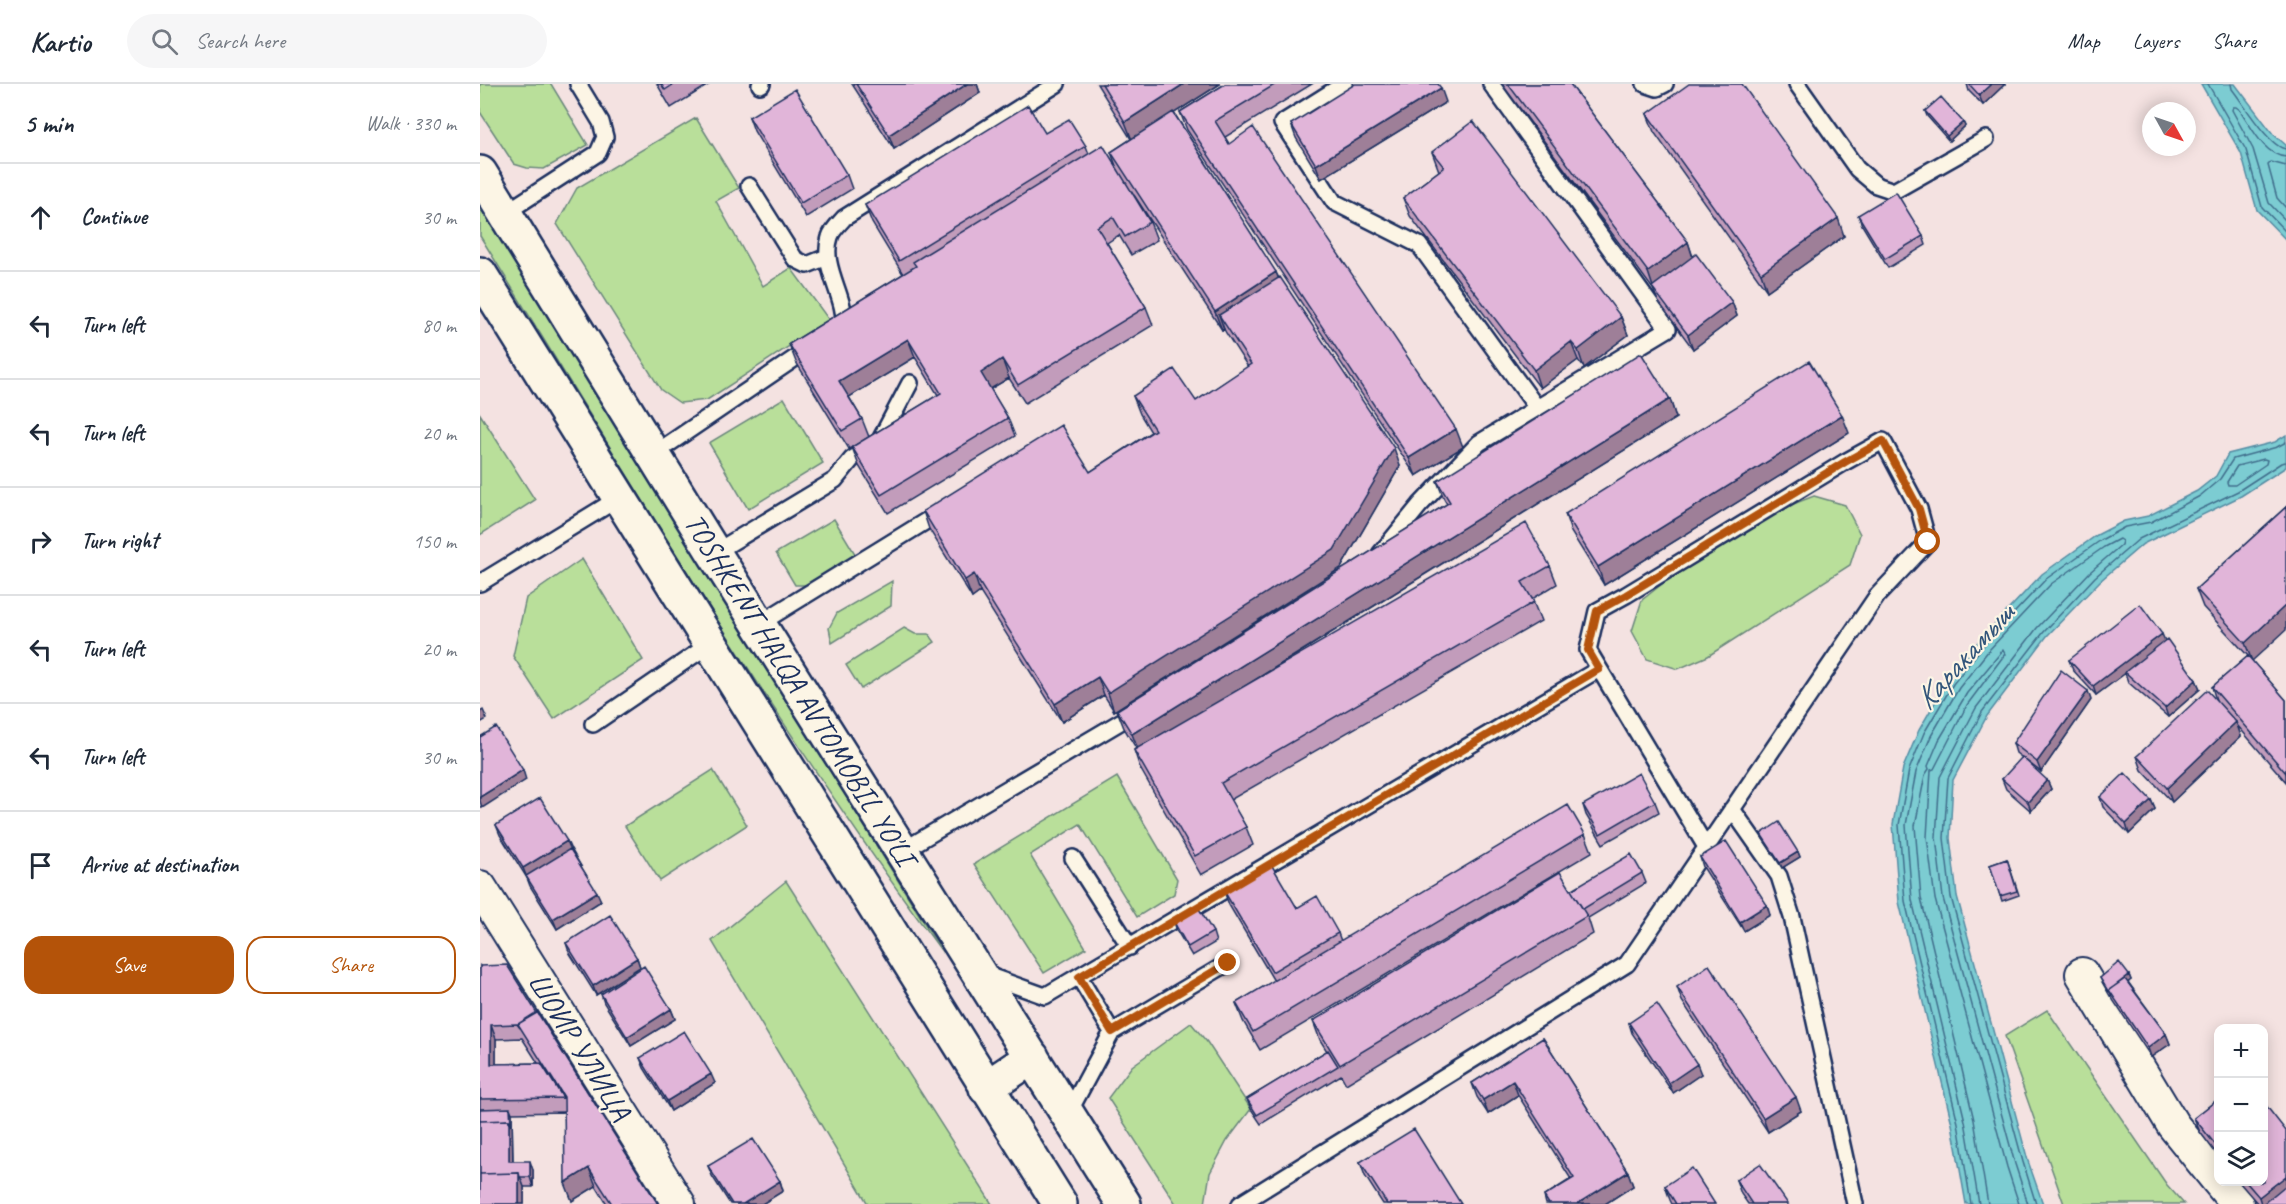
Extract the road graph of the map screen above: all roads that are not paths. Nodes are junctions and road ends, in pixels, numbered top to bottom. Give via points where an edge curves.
1 (578, 84) edge
2 (1057, 84) edge
3 (1344, 84) edge
4 (1491, 84) edge
5 (1645, 84) edge
6 (1665, 84) edge
7 (1797, 84) edge
8 (1986, 139) dead end
9 (480, 172) edge
10 (749, 186) dead end
11 (505, 213) junction
12 (827, 257) junction
13 (480, 274) edge
14 (910, 383) dead end
15 (1537, 408) junction
16 (654, 454) junction
17 (620, 498) junction
18 (959, 500) edge
19 (714, 553) junction
20 (1367, 566) edge
21 (480, 583) edge
22 (759, 624) junction
23 (710, 644) junction
24 (1599, 669) junction
25 (1148, 706) edge
26 (593, 724) dead end
27 (1732, 809) junction
28 (1706, 847) junction
29 (902, 851) junction
30 (1073, 858) dead end
31 (480, 887) edge
32 (1130, 947) junction
33 (1228, 963) dead end
34 (978, 972) junction
35 (2082, 974) dead end
36 (1079, 977) junction
37 (1112, 1032) junction
38 (1032, 1057) junction
39 (986, 1088) junction
40 (1068, 1114) junction
41 (2214, 1175) edge
42 (2223, 1186) edge
43 (680, 1204) edge
44 (1060, 1204) edge
45 (1124, 1204) edge
46 (1240, 1204) edge
47 (1855, 1204) edge
48 (2237, 1204) edge

1 - 11 lane via 601,122 605,137 598,153
2 - 12 lane via 844,218 830,236
3 - 15 lane via 1282,123 1334,202 1419,245
4 - 15 lane via 1668,329
5 - 6 lane via 1657,88
7 - 8 lane via 1857,169 1876,185 1894,191
9 - 11 highway, TOSHKENT HALQA AVTOMOBIL YO'LI
10 - 12 lane via 795,259 807,266
11 - 16 highway, TOSHKENT HALQA AVTOMOBIL YO'LI
12 - 16 lane via 845,315 844,327
13 - 17 highway, TOSHKENT HALQA AVTOMOBIL YO'LI
14 - 19 lane via 879,442 852,459 835,480
15 - 20 lane via 1479,442
16 - 19 highway, TOSHKENT HALQA AVTOMOBIL YO'LI
17 - 21 lane
17 - 23 highway, TOSHKENT HALQA AVTOMOBIL YO'LI
18 - 22 lane
19 - 22 highway, TOSHKENT HALQA AVTOMOBIL YO'LI
22 - 29 highway, TOSHKENT HALQA AVTOMOBIL YO'LI
23 - 26 lane
23 - 39 highway, TOSHKENT HALQA AVTOMOBIL YO'LI
24 - 27 lane via 1588,650 1597,611 1883,441 1919,509 1928,542 1877,596
24 - 28 lane
24 - 32 lane
25 - 29 lane
27 - 28 lane
27 - 47 lane via 1779,876 1792,918
28 - 46 lane via 1627,964
29 - 34 highway, TOSHKENT HALQA AVTOMOBIL YO'LI
30 - 32 lane
31 - 43 street, ШОИР УЛИЦА
32 - 36 lane
33 - 37 lane
34 - 36 lane via 1045,996
34 - 38 highway, TOSHKENT HALQA AVTOMOBIL YO'LI
35 - 41 street via 2173,1125
36 - 37 lane
37 - 40 lane
38 - 39 highway
38 - 40 highway, TOSHKENT HALQA AVTOMOBIL YO'LI
39 - 44 highway, TOSHKENT HALQA AVTOMOBIL YO'LI
40 - 45 highway, TOSHKENT HALQA AVTOMOBIL YO'LI
42 - 48 street

